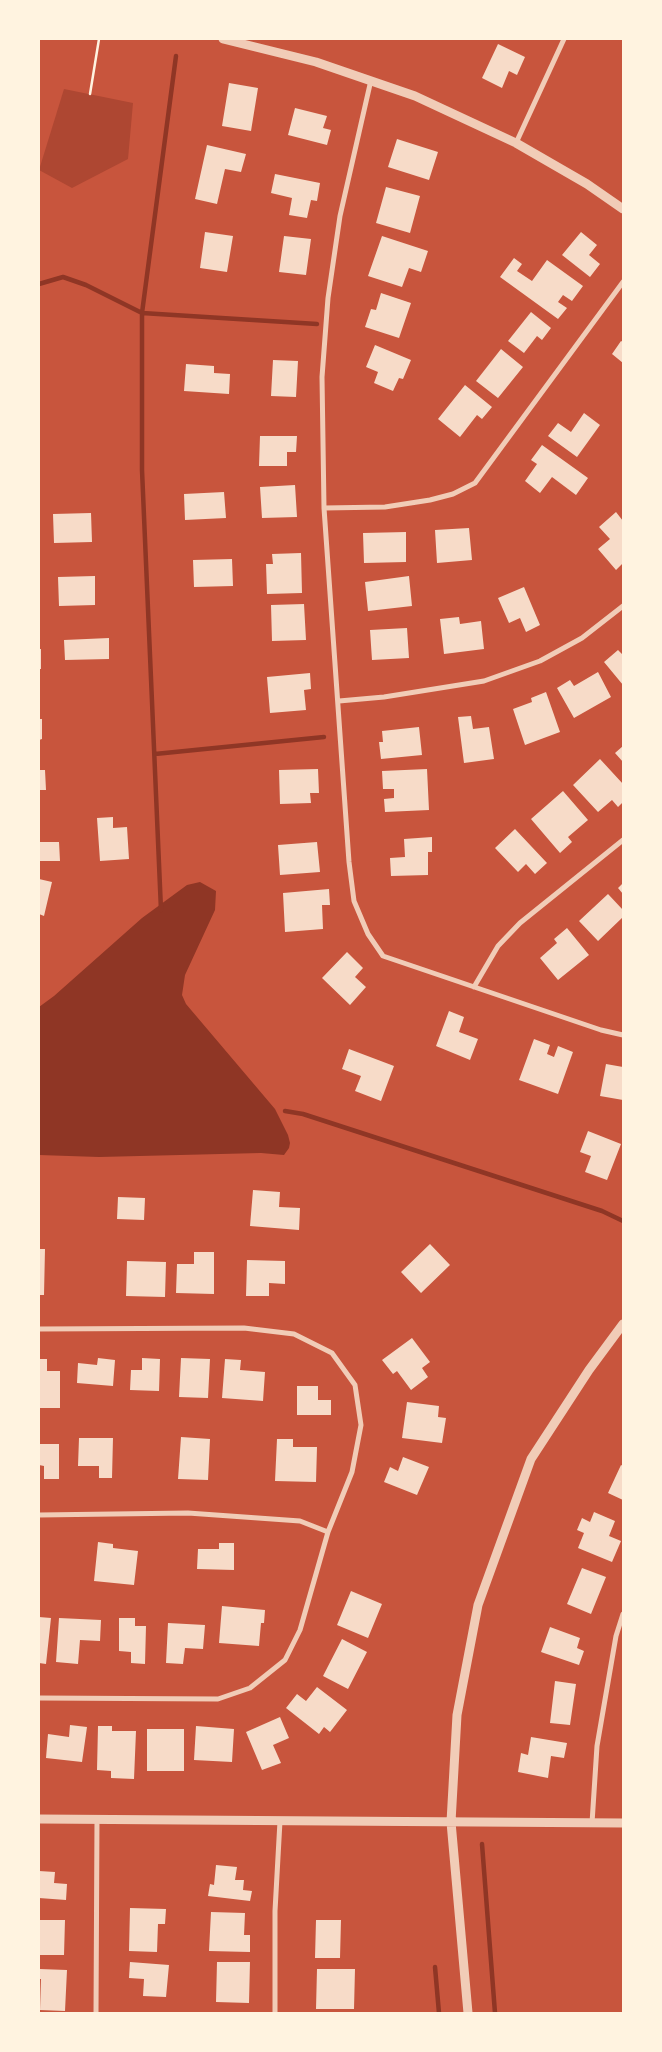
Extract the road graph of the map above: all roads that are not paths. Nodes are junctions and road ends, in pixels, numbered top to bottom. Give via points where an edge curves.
1 (223, 39) edge
2 (564, 39) edge
3 (371, 80) junction
4 (516, 143) junction
5 (623, 209) edge
6 (623, 282) edge
7 (324, 508) junction
8 (623, 606) edge
9 (339, 701) junction
10 (623, 840) edge
11 (474, 987) junction
12 (623, 1036) edge
13 (623, 1324) edge
14 (39, 1329) edge
15 (39, 1514) edge
16 (328, 1532) junction
17 (623, 1614) edge
18 (39, 1698) edge
19 (39, 1818) edge
20 (97, 1819) junction
21 (280, 1821) junction
22 (451, 1822) junction
23 (623, 1823) edge
24 (592, 1824) junction
25 (96, 2013) edge
26 (275, 2013) edge
27 (468, 2013) edge

1 - 3 street via 316,62
2 - 4 street
3 - 4 street via 415,96
3 - 7 street via 340,216 328,298 322,377
4 - 5 street
6 - 7 street via 475,483 453,494 430,500 385,507
7 - 9 street
8 - 9 street via 582,638 540,661 484,681
9 - 11 street via 349,862 354,901 368,934 383,956
10 - 11 street via 520,923 498,946
11 - 12 street
13 - 22 street via 531,1459 478,1605 457,1715
14 - 16 street via 244,1328 294,1334 332,1353 355,1385 361,1425 352,1472
15 - 16 street via 188,1513 300,1521
16 - 18 street via 300,1630 285,1660 250,1688 218,1699
17 - 24 street via 616,1636 597,1746
19 - 20 street
20 - 21 street
20 - 25 street
21 - 22 street
21 - 26 street
22 - 24 street
22 - 27 street
23 - 24 street

